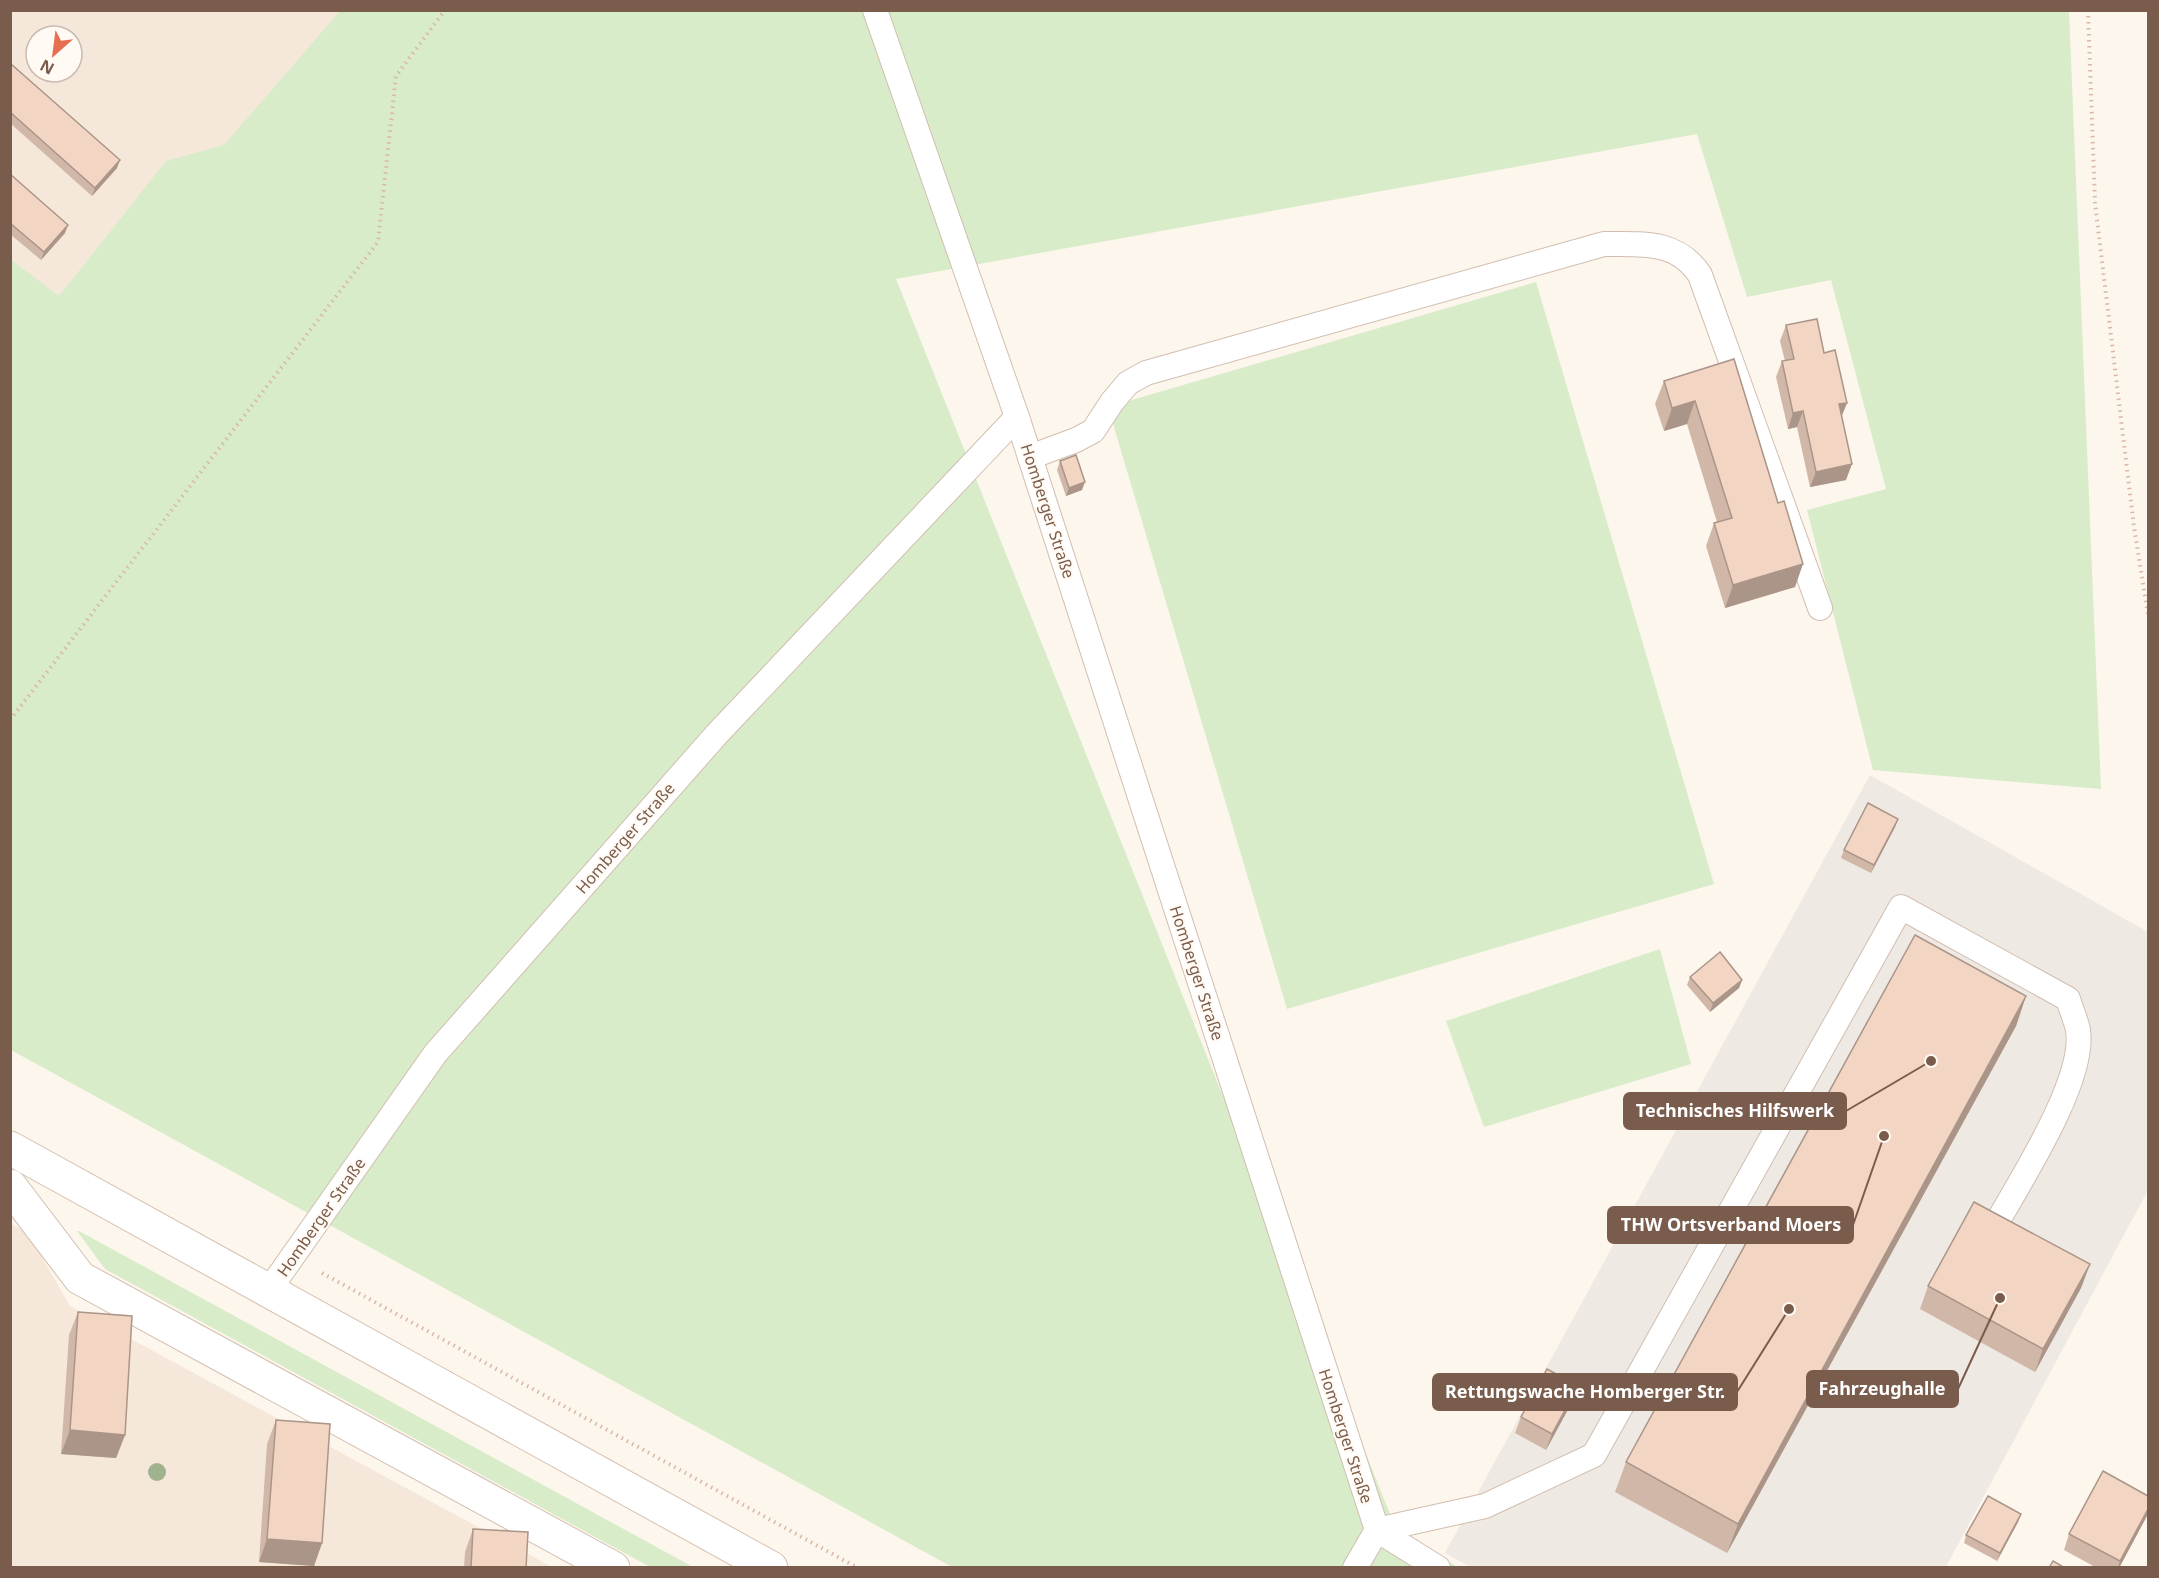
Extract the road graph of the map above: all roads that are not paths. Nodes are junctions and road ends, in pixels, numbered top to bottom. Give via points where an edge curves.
1 (875, 10) edge
2 (1017, 417) junction
3 (1030, 457) junction
4 (1820, 608) dead end
5 (10, 1148) edge
6 (10, 1186) edge
7 (1995, 1226) edge
8 (269, 1290) junction
9 (1377, 1530) junction
10 (613, 1568) edge
11 (771, 1568) edge
12 (1355, 1568) edge
13 (1438, 1568) edge

1 - 2 lane, Homberger Straße
2 - 3 lane, Homberger Straße
2 - 8 lane, Homberger Straße via 717,734 435,1054
3 - 4 lane via 1093,431 1128,383 1146,373 1605,244 1645,244 1673,251 1690,261 1700,275
3 - 9 lane, Homberger Straße
5 - 8 main road, Homberger Straße
6 - 10 main road via 80,1278
7 - 9 lane via 2060,1107 2075,1068 2078,1031 2068,999 1901,907 1594,1455 1485,1506
8 - 11 main road, Homberger Straße
9 - 12 lane
9 - 13 lane

